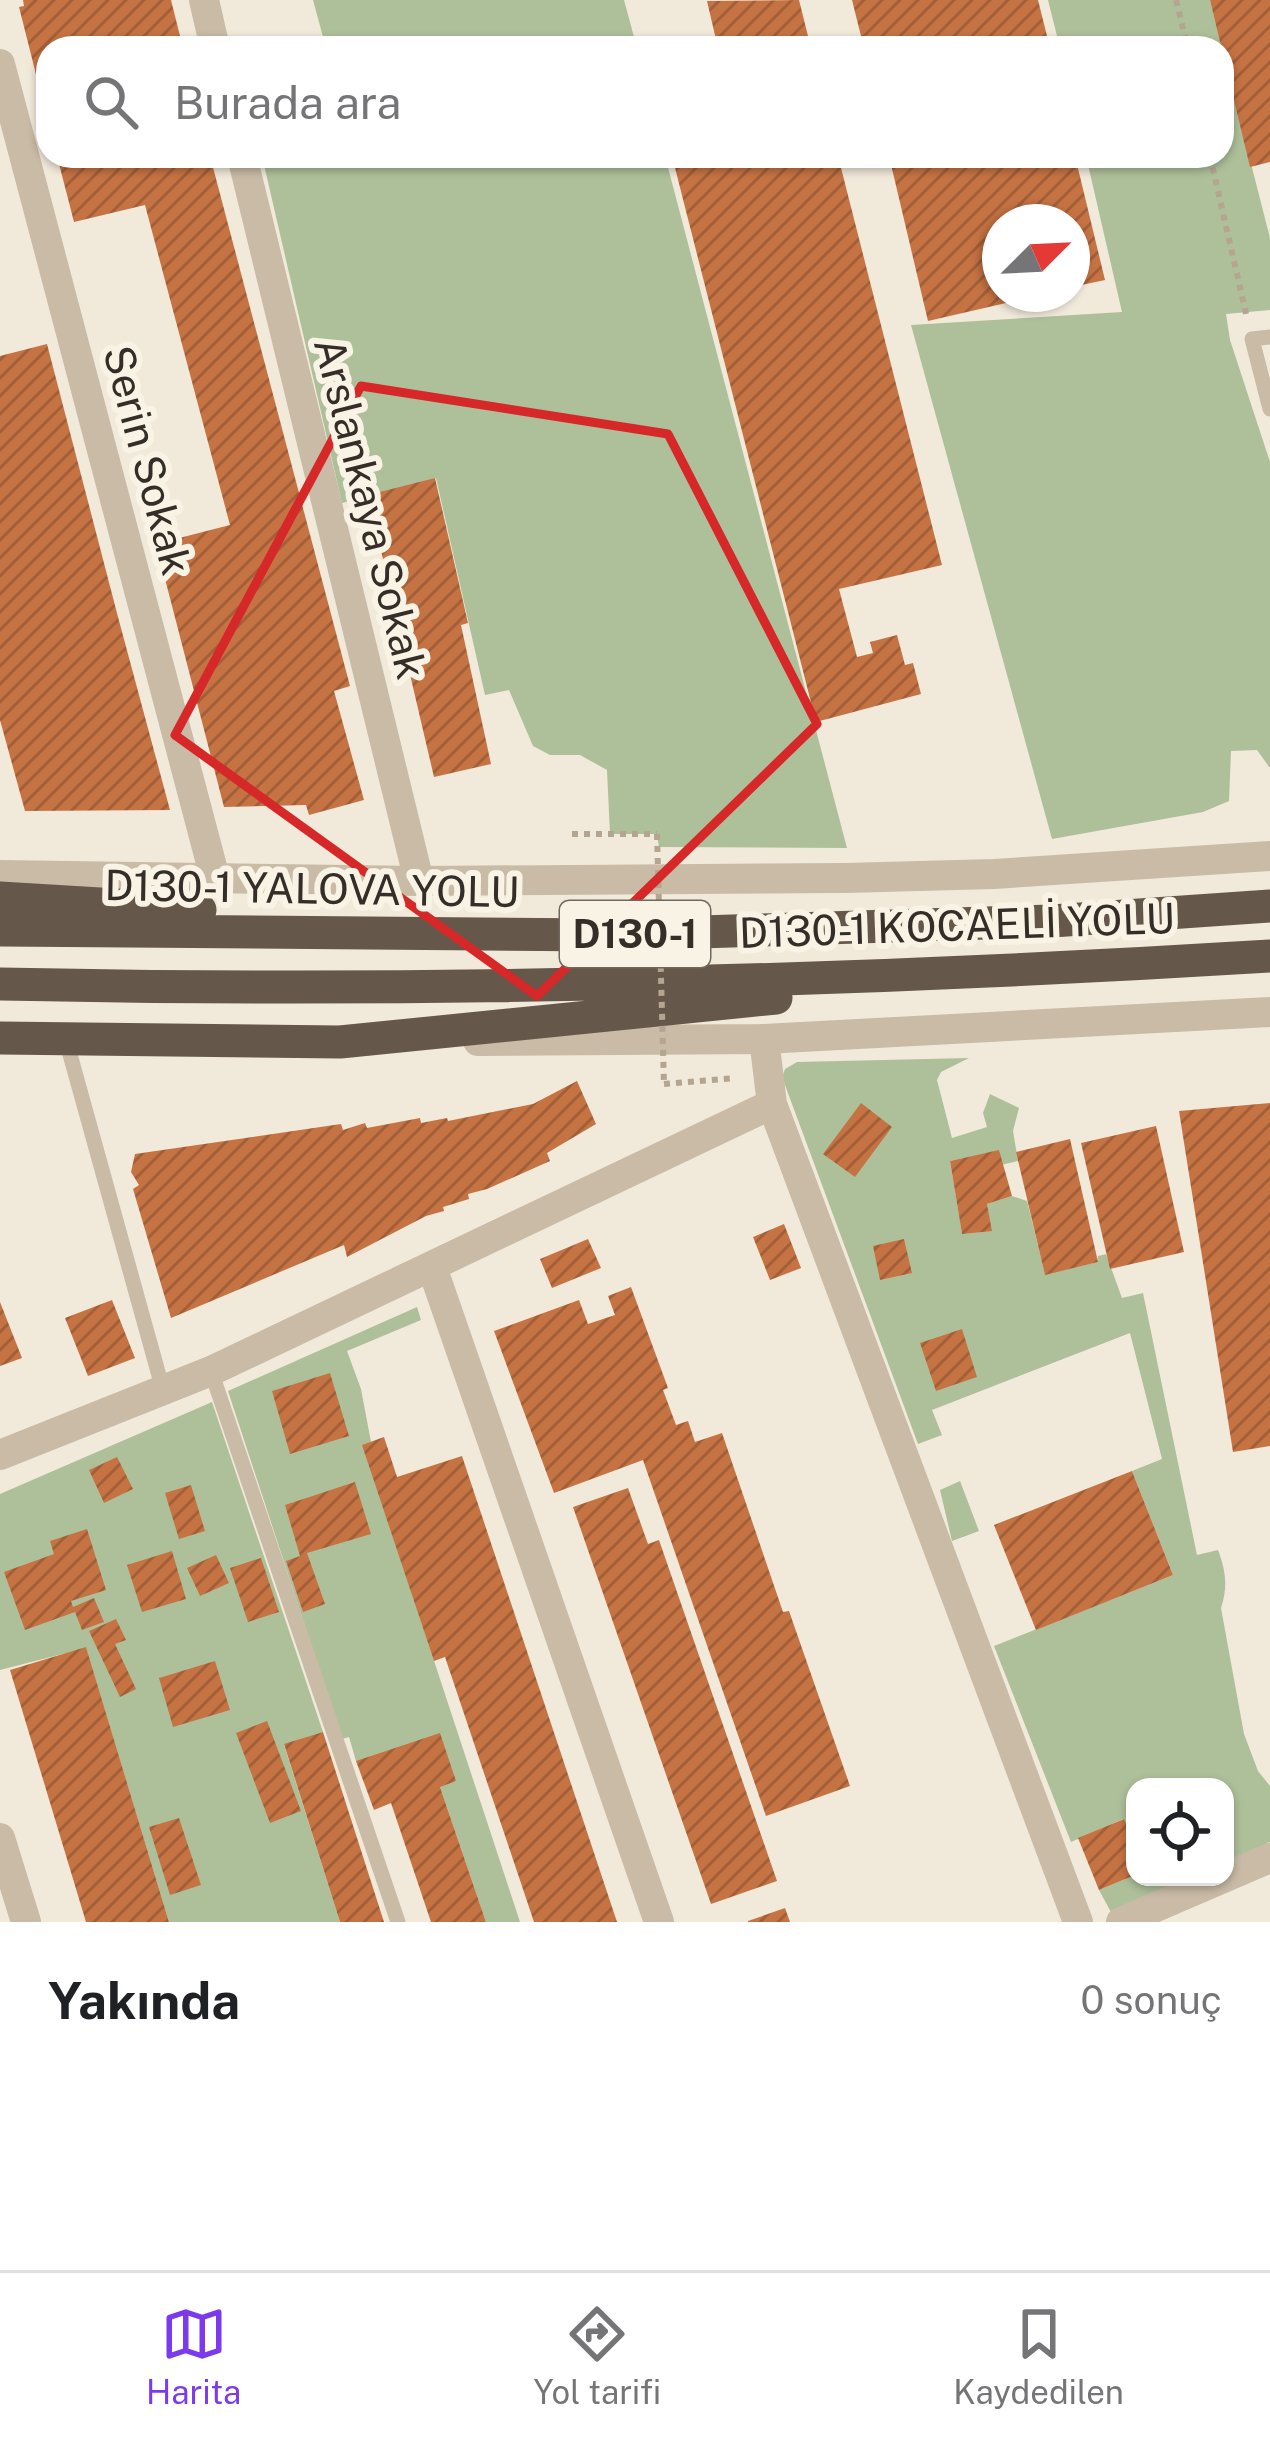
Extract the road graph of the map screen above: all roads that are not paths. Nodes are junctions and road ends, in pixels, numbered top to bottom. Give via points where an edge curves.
1 (204, 0) edge
2 (212, 36) edge
3 (0, 64) edge
4 (245, 168) edge
5 (1261, 338) edge
6 (1270, 409) edge
7 (1265, 853) edge
8 (0, 874) edge
9 (214, 878) junction
10 (419, 881) junction
11 (0, 898) edge
12 (1270, 906) edge
13 (0, 930) edge
14 (603, 935) junction
15 (1270, 956) edge
16 (1066, 969) junction
17 (0, 984) edge
18 (1270, 1012) edge
19 (0, 1038) edge
20 (66, 1039) junction
21 (764, 1039) junction
22 (340, 1042) junction
23 (772, 1104) junction
24 (432, 1267) junction
25 (211, 1371) junction
26 (163, 1390) junction
27 (0, 1455) edge
28 (0, 1838) edge
29 (1270, 1858) edge
30 (26, 1922) edge
31 (398, 1922) edge
32 (659, 1922) edge
33 (1078, 1922) edge
34 (1120, 1922) edge

1 - 2 street
3 - 9 street, Serin Sokak
4 - 10 street, Arslankaya Sokak
5 - 6 lane
7 - 10 street via 994,874
8 - 9 street
9 - 10 street
11 - 14 highway
12 - 14 highway, D130-1 YALOVA YOLU / D130-1
13 - 14 highway, D130-1 YALOVA YOLU / D130-1
15 - 16 highway, D130-1 KOCAELİ YOLU / D130-1
16 - 17 highway, D130-1 KOCAELİ YOLU / D130-1 via 615,983
16 - 22 highway
18 - 21 street
19 - 20 highway
20 - 22 highway
20 - 26 lane
21 - 22 street
21 - 23 street
23 - 24 street
23 - 33 street
24 - 25 street
24 - 32 street
25 - 26 street
25 - 31 lane
26 - 27 street
28 - 30 street
29 - 34 street

